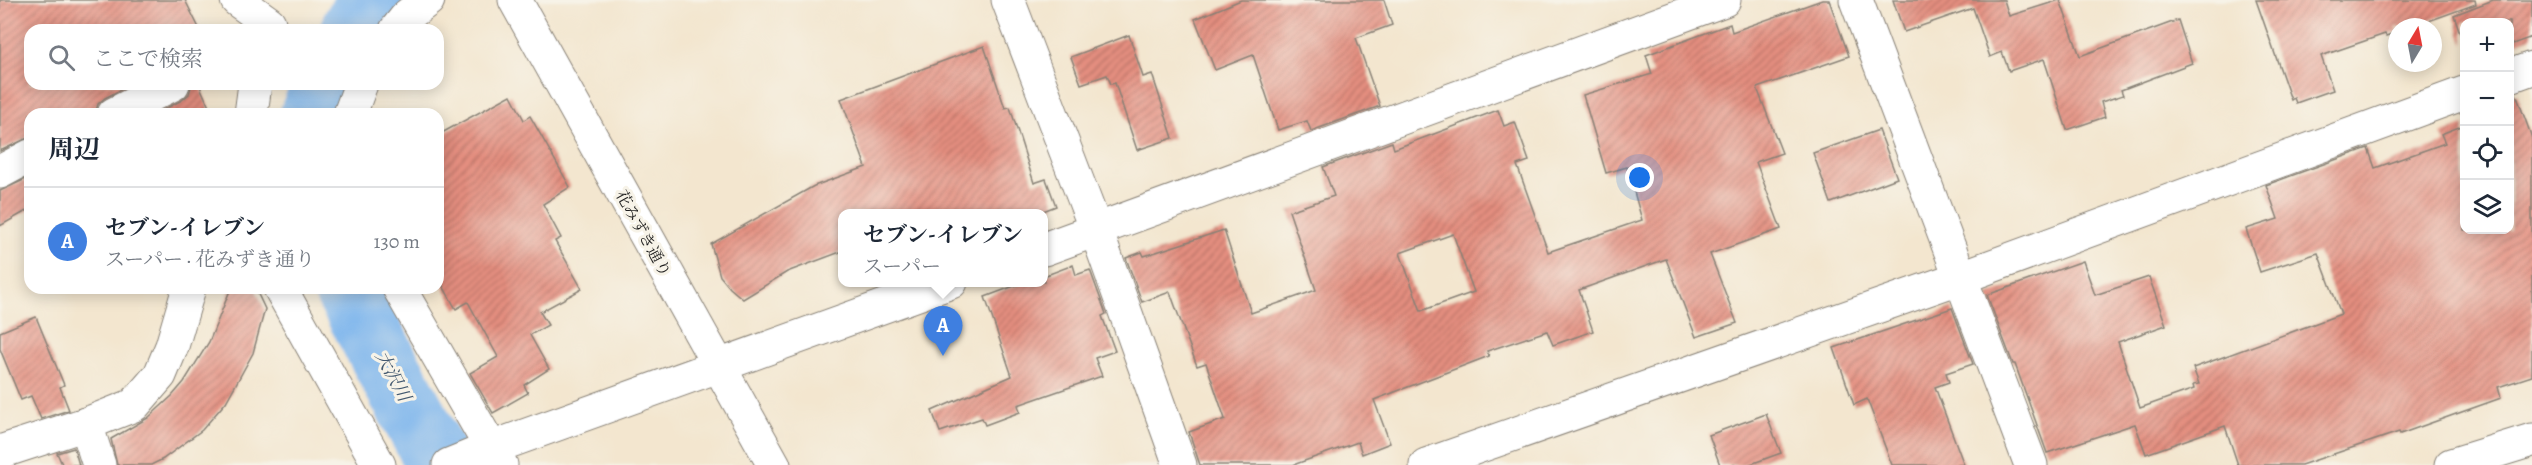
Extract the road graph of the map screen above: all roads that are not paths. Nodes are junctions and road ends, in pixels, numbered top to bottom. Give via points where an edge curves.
1 (237, 0) edge
2 (428, 0) edge
3 (515, 0) edge
4 (1008, 0) edge
5 (1724, 0) edge
6 (1856, 0) edge
7 (272, 18) edge
8 (401, 24) edge
9 (2532, 68) edge
10 (2514, 75) edge
11 (161, 90) edge
12 (254, 90) edge
13 (359, 90) edge
14 (2460, 94) edge
15 (126, 108) edge
16 (252, 108) edge
17 (352, 108) edge
18 (24, 159) edge
19 (0, 172) edge
20 (1096, 230) junction
21 (1048, 248) edge
22 (1962, 277) junction
23 (937, 287) edge
24 (187, 294) edge
25 (283, 294) edge
26 (402, 294) edge
27 (719, 367) junction
28 (86, 424) junction
29 (2532, 440) edge
30 (0, 452) edge
31 (496, 456) edge
32 (99, 465) edge
33 (379, 465) edge
34 (449, 465) edge
35 (774, 465) edge
36 (1180, 465) edge
37 (1426, 465) edge
38 (2031, 465) edge
39 (2451, 465) edge

1 - 7 street
2 - 8 street
3 - 27 street, 花みずき通り
4 - 20 street
5 - 20 street
6 - 22 street
9 - 10 street
11 - 15 street
12 - 16 street
13 - 17 street
14 - 22 street
18 - 19 street
20 - 21 street
20 - 36 street
22 - 37 street
22 - 38 street
23 - 27 street
24 - 28 street via 160,375 134,405
25 - 33 street
26 - 31 street
27 - 31 street
27 - 35 street, 花みずき通り
28 - 30 street
28 - 32 street
29 - 39 street
31 - 34 street

